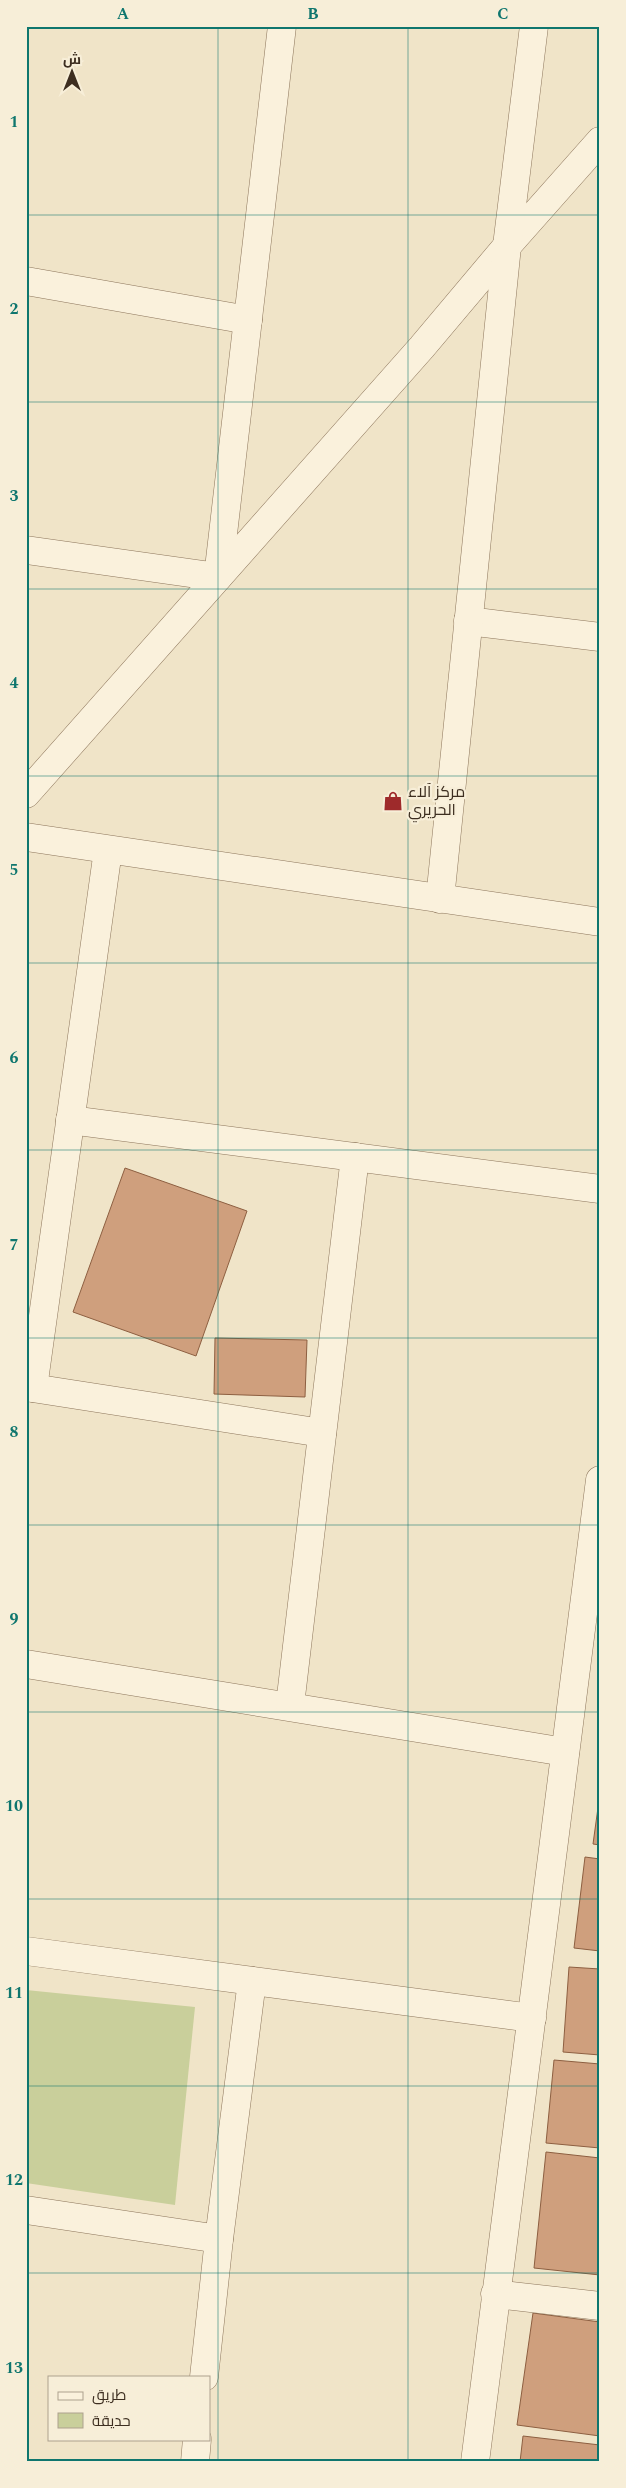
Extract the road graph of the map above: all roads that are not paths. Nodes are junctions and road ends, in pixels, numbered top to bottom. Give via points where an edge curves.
1 (282, 26) edge
2 (534, 26) edge
3 (600, 141) edge
4 (507, 246) junction
5 (26, 281) edge
6 (248, 320) junction
7 (26, 550) edge
8 (218, 577) junction
9 (468, 621) junction
10 (600, 637) edge
11 (26, 794) edge
12 (26, 837) edge
13 (108, 850) junction
14 (440, 899) junction
15 (600, 922) edge
16 (70, 1120) junction
17 (355, 1157) junction
18 (600, 1189) edge
19 (30, 1388) edge
20 (322, 1433) junction
21 (600, 1480) edge
22 (26, 1664) edge
23 (290, 1705) junction
24 (565, 1752) junction
25 (26, 1951) edge
26 (252, 1981) junction
27 (532, 2018) junction
28 (26, 2210) edge
29 (219, 2238) junction
30 (495, 2294) junction
31 (600, 2306) edge
32 (204, 2376) edge
33 (198, 2440) edge
34 (195, 2462) edge
35 (475, 2462) edge

1 - 6 street
2 - 4 street
3 - 4 street
4 - 8 street via 422,348
4 - 9 street
5 - 6 street
6 - 8 street
7 - 8 street
8 - 11 street
9 - 10 street
9 - 14 street
12 - 13 street
13 - 14 street
13 - 16 street
14 - 15 street
16 - 17 street
16 - 19 street
17 - 18 street
17 - 20 street
19 - 20 street
20 - 23 street
21 - 24 street
22 - 23 street
23 - 24 street
24 - 27 street
25 - 26 street
26 - 27 street
26 - 29 street
27 - 30 street
28 - 29 street
29 - 32 street
30 - 31 street
30 - 35 street
33 - 34 street

